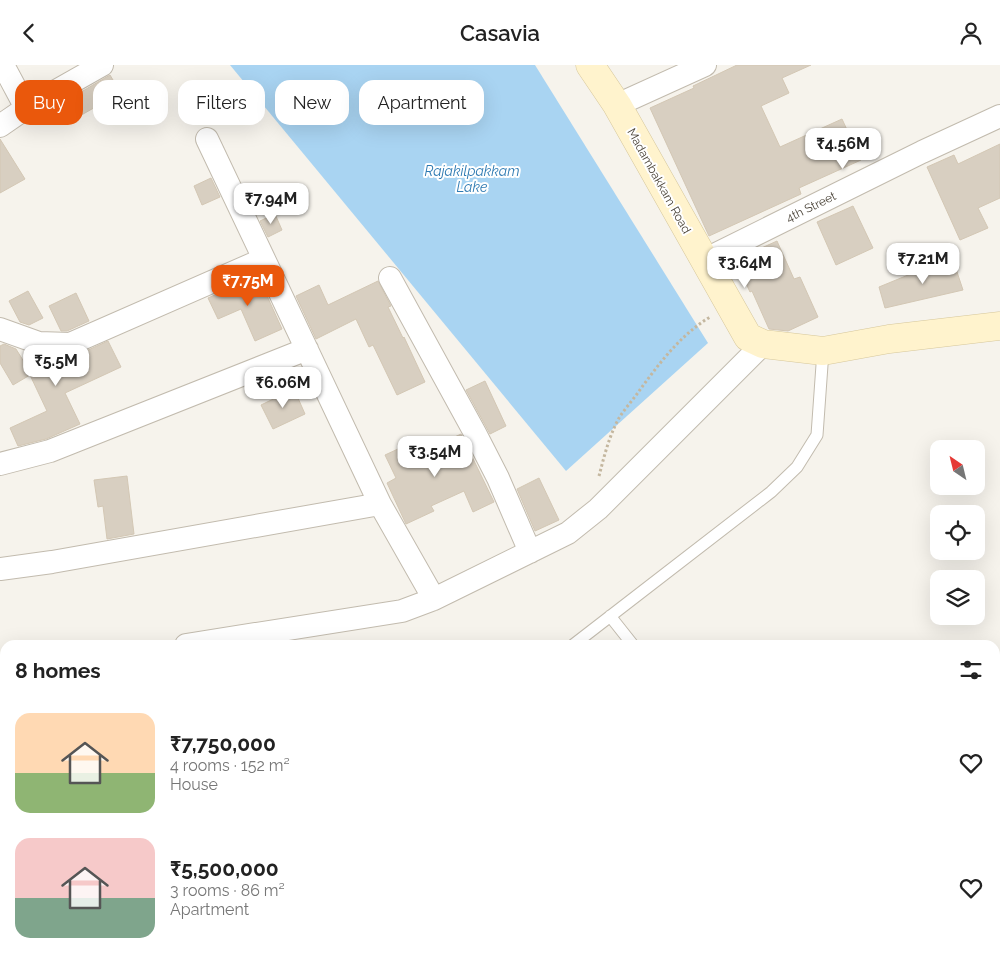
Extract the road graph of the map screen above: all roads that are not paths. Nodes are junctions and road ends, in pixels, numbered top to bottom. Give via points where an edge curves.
1 (3, 65) edge
2 (102, 65) edge
3 (590, 65) edge
4 (705, 65) edge
5 (76, 80) edge
6 (15, 88) edge
7 (617, 105) junction
8 (15, 116) edge
9 (1000, 116) edge
10 (0, 126) edge
11 (207, 139) dead end
12 (264, 259) junction
13 (704, 260) junction
14 (390, 279) dead end
15 (1000, 326) edge
16 (0, 329) edge
17 (763, 344) junction
18 (307, 349) junction
19 (823, 351) junction
20 (0, 464) edge
21 (380, 504) junction
22 (530, 552) junction
23 (0, 569) edge
24 (434, 599) junction
25 (610, 617) junction
26 (218, 640) edge
27 (580, 640) edge
28 (629, 640) edge

1 - 6 street
2 - 5 street
3 - 7 street, Madambakkam Road
4 - 7 street
7 - 13 street, Madambakkam Road
8 - 10 street
9 - 13 street, 4th Street
11 - 12 street
12 - 16 street via 70,344 39,343
12 - 18 street
13 - 17 street, Madambakkam Road via 748,337
14 - 22 street via 498,478
15 - 19 street via 889,339
17 - 19 street
17 - 22 street via 598,509 568,533
18 - 20 street via 50,451
18 - 21 street
19 - 25 lane via 817,435 797,467 771,492
21 - 23 street
21 - 24 street
22 - 24 street
24 - 26 street via 402,611
25 - 27 lane
25 - 28 lane

